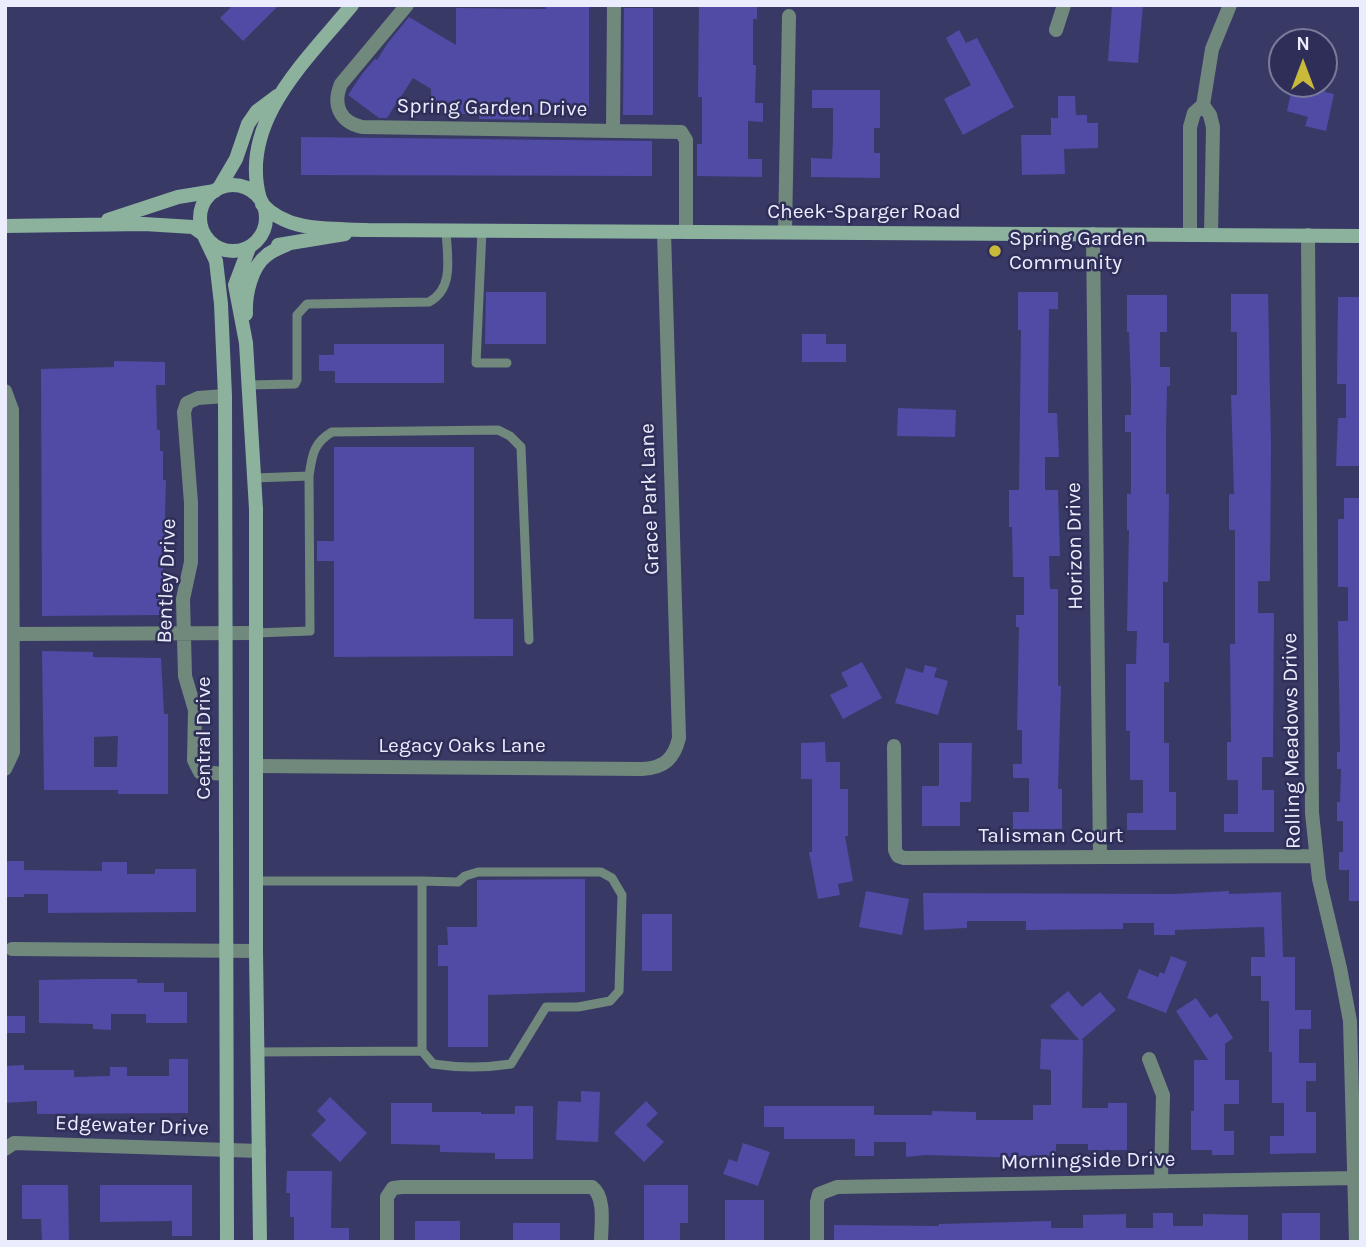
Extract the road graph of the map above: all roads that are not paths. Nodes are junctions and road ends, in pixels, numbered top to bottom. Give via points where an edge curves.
1 (352, 5) edge
2 (407, 5) edge
3 (614, 5) edge
4 (1064, 5) edge
5 (1230, 5) edge
6 (789, 16) dead end
7 (1056, 30) dead end
8 (281, 93) junction
9 (1203, 105) junction
10 (613, 131) junction
11 (217, 189) junction
12 (261, 201) junction
13 (5, 226) edge
14 (90, 226) junction
15 (367, 230) junction
16 (446, 230) junction
17 (482, 230) junction
18 (664, 232) junction
19 (686, 232) junction
20 (785, 232) junction
21 (1093, 234) junction
22 (1190, 235) junction
23 (1211, 235) junction
24 (1308, 235) junction
25 (204, 236) junction
26 (1361, 236) edge
27 (288, 244) junction
28 (250, 247) junction
29 (247, 343) junction
30 (507, 363) dead end
31 (248, 385) junction
32 (5, 391) edge
33 (225, 396) junction
34 (309, 476) junction
35 (254, 478) junction
36 (184, 633) junction
37 (225, 633) junction
38 (256, 633) junction
39 (13, 634) junction
40 (529, 640) dead end
41 (894, 746) dead end
42 (667, 762) joint
43 (256, 766) junction
44 (5, 769) edge
45 (225, 774) junction
46 (1315, 856) junction
47 (1100, 857) junction
48 (256, 881) junction
49 (422, 881) junction
50 (12, 949) dead end
51 (225, 951) junction
52 (256, 951) junction
53 (422, 1051) junction
54 (257, 1052) junction
55 (1149, 1059) dead end
56 (5, 1149) edge
57 (226, 1150) junction
58 (259, 1151) junction
59 (1355, 1178) junction
60 (1161, 1181) junction
61 (227, 1242) edge
62 (260, 1242) edge
63 (387, 1242) edge
64 (601, 1242) edge
65 (817, 1242) edge
66 (1356, 1242) edge

1 - 8 main road
2 - 10 street, Spring Garden Drive via 341,84 337,106 352,125
3 - 10 street
4 - 7 street
5 - 9 street via 1212,49
6 - 20 street
8 - 11 main road via 248,124 236,159
8 - 12 main road via 256,153 255,179
9 - 22 street via 1194,113 1190,127
9 - 23 street via 1213,127
10 - 19 street, Spring Garden Drive via 685,135
11 - 12 main road via 237,186
11 - 14 main road
11 - 25 main road via 207,197 200,215
12 - 15 main road, Cheek-Sparger Road via 286,223
12 - 28 main road via 263,232
13 - 14 main road
14 - 25 main road via 193,227
15 - 16 main road, Cheek-Sparger Road
15 - 27 main road, Cheek-Sparger Road
16 - 17 main road, Cheek-Sparger Road
16 - 31 lane via 447,276 442,292 434,299 307,304 297,315 295,384
17 - 18 main road, Cheek-Sparger Road
17 - 30 lane via 476,363
18 - 19 main road, Cheek-Sparger Road
18 - 42 street, Grace Park Lane via 679,738
19 - 20 main road, Cheek-Sparger Road
20 - 21 main road, Cheek-Sparger Road
21 - 22 main road, Cheek-Sparger Road
21 - 47 street, Horizon Drive
22 - 23 main road, Cheek-Sparger Road
23 - 24 main road, Cheek-Sparger Road
24 - 26 main road, Cheek-Sparger Road
24 - 46 street, Rolling Meadows Drive
25 - 28 main road via 220,249
25 - 33 main road, Central Drive via 216,261
27 - 28 main road, Cheek-Sparger Road
27 - 29 main road via 267,255 250,281 245,302
28 - 29 main road via 235,285
29 - 31 main road
31 - 35 main road
32 - 39 street via 12,410
33 - 36 street, Bentley Drive via 198,398 187,403 184,412 191,503
33 - 37 main road, Central Drive
34 - 35 lane
34 - 38 lane via 310,631
34 - 40 lane via 312,452 321,438 332,432 498,430 510,436 521,447
35 - 38 main road
36 - 37 street
36 - 39 street
36 - 45 street, Bentley Drive via 185,676 195,710 194,760 200,772
37 - 38 street
37 - 45 main road, Central Drive
38 - 43 main road
39 - 44 street via 13,751
41 - 47 street, Talisman Court via 898,856
42 - 43 street, Legacy Oaks Lane via 642,769
43 - 48 main road
45 - 51 main road, Central Drive
46 - 47 street, Talisman Court
46 - 59 street, Rolling Meadows Drive via 1349,1021
48 - 49 lane
48 - 52 main road
49 - 53 lane
49 - 53 lane via 458,882 478,872 601,872 612,878 622,895 619,991 610,1001 546,1007 511,1063 448,1066 433,1063
50 - 51 street
51 - 52 street
51 - 57 main road, Central Drive
52 - 54 main road
53 - 54 lane
54 - 58 main road
55 - 60 street via 1163,1095
56 - 57 street, Edgewater Drive via 14,1143
57 - 58 street, Edgewater Drive
57 - 61 main road, Central Drive
58 - 62 main road
59 - 60 street, Morningside Drive
59 - 66 street, Rolling Meadows Drive
60 - 65 street, Morningside Drive via 837,1187 823,1191 817,1202
63 - 64 street via 387,1197 393,1188 401,1187 592,1187 600,1201

